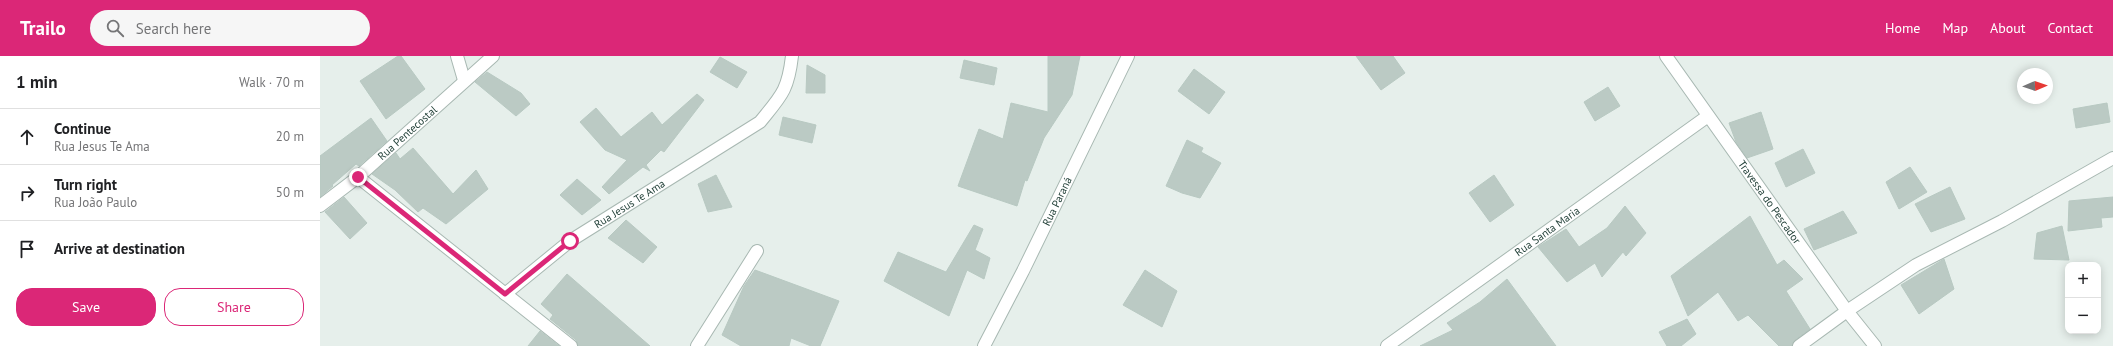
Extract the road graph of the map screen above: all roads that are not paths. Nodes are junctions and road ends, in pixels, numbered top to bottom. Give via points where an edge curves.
1 (457, 56) edge
2 (493, 56) edge
3 (792, 56) edge
4 (1128, 56) edge
5 (1666, 56) edge
6 (464, 80) junction
7 (1708, 116) junction
8 (2113, 158) edge
9 (358, 177) junction
10 (320, 206) edge
11 (757, 251) dead end
12 (505, 294) junction
13 (1847, 311) junction
14 (570, 346) edge
15 (697, 346) edge
16 (984, 346) edge
17 (1387, 346) edge
18 (1799, 346) edge
19 (1875, 346) edge

1 - 6 street
2 - 6 street, Rua Pentecostal
3 - 12 street, Rua Jesus Te Ama via 783,93 760,122 570,241
4 - 16 street, Rua Paraná
5 - 7 street, Travessa do Pescador
6 - 9 street, Rua Pentecostal
7 - 13 street, Travessa do Pescador
7 - 17 street, Rua Santa Maria
8 - 13 street via 2002,221 1916,265
9 - 10 street, Rua Pentecostal
9 - 12 street
11 - 15 street
12 - 14 street
13 - 18 street
13 - 19 street, Travessa do Pescador

